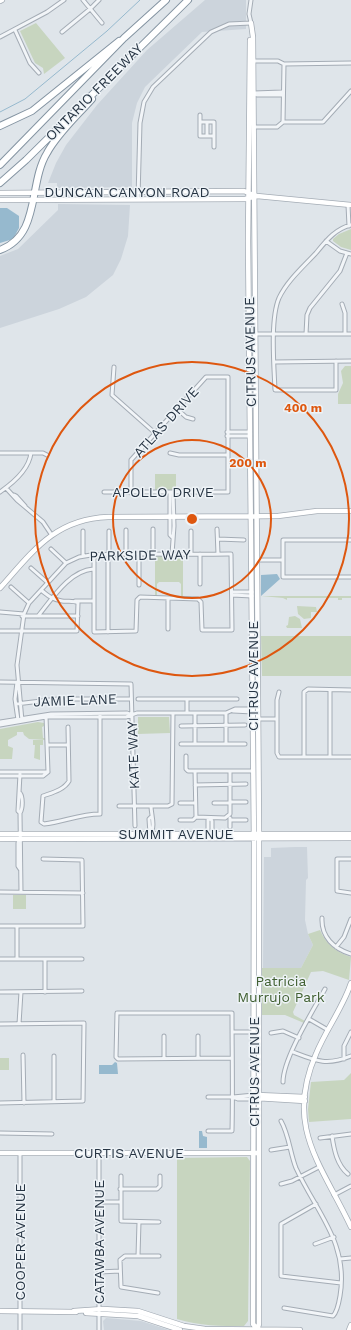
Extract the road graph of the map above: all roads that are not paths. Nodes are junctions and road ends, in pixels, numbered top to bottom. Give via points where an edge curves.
1 (64, 0) edge
2 (83, 0) edge
3 (99, 0) edge
4 (166, 0) edge
5 (188, 0) edge
6 (251, 0) edge
7 (90, 10) junction
8 (102, 23) dead end
9 (251, 23) junction
10 (15, 30) junction
11 (62, 32) dead end
12 (0, 37) edge
13 (124, 38) junction
14 (129, 57) junction
15 (251, 61) junction
16 (351, 63) edge
17 (284, 64) junction
18 (39, 73) dead end
19 (351, 91) edge
20 (253, 93) junction
21 (282, 93) junction
22 (200, 115) dead end
23 (200, 122) junction
24 (207, 122) junction
25 (283, 122) junction
26 (0, 126) edge
27 (253, 127) junction
28 (207, 136) junction
29 (214, 136) junction
30 (214, 147) dead end
31 (0, 165) edge
32 (0, 183) edge
33 (138, 192) junction
34 (2, 193) edge
35 (34, 196) junction
36 (250, 196) junction
37 (138, 198) junction
38 (0, 200) edge
39 (349, 205) edge
40 (350, 225) edge
41 (326, 241) junction
42 (0, 250) edge
43 (347, 253) junction
44 (351, 254) edge
45 (342, 304) dead end
46 (254, 334) junction
47 (275, 334) junction
48 (306, 334) junction
49 (345, 334) junction
50 (351, 334) edge
51 (336, 361) junction
52 (351, 361) edge
53 (274, 362) junction
54 (114, 367) dead end
55 (206, 377) joint
56 (177, 409) junction
57 (193, 419) dead end
58 (155, 433) junction
59 (227, 434) junction
60 (250, 434) junction
61 (0, 453) edge
62 (30, 453) junction
63 (170, 453) dead end
64 (47, 455) dead end
65 (227, 455) junction
66 (6, 488) junction
67 (0, 492) edge
68 (104, 492) dead end
69 (172, 492) junction
70 (131, 493) junction
71 (351, 511) edge
72 (254, 516) junction
73 (172, 517) junction
74 (153, 529) dead end
75 (218, 529) dead end
76 (126, 530) dead end
77 (83, 531) dead end
78 (109, 531) dead end
79 (191, 531) dead end
80 (52, 534) junction
81 (218, 539) junction
82 (244, 540) dead end
83 (351, 540) edge
84 (50, 549) dead end
85 (139, 554) junction
86 (153, 554) junction
87 (172, 554) junction
88 (191, 554) junction
89 (200, 554) junction
90 (218, 554) junction
91 (94, 555) junction
92 (109, 555) junction
93 (126, 555) junction
94 (84, 556) junction
95 (257, 560) junction
96 (283, 560) junction
97 (66, 563) junction
98 (31, 568) dead end
99 (93, 569) junction
100 (351, 578) edge
101 (48, 583) junction
102 (200, 584) dead end
103 (139, 585) dead end
104 (12, 587) dead end
105 (0, 588) edge
106 (41, 590) junction
107 (232, 594) junction
108 (252, 594) junction
109 (53, 598) junction
110 (168, 598) junction
111 (74, 601) junction
112 (94, 601) junction
113 (30, 603) junction
114 (0, 612) edge
115 (23, 615) junction
116 (38, 616) junction
117 (78, 616) junction
118 (168, 629) dead end
119 (0, 631) edge
120 (20, 632) junction
121 (108, 632) junction
122 (0, 682) edge
123 (17, 682) junction
124 (330, 690) junction
125 (351, 690) edge
126 (279, 692) dead end
127 (131, 699) junction
128 (138, 699) dead end
129 (187, 699) junction
130 (237, 699) dead end
131 (18, 704) junction
132 (253, 711) junction
133 (173, 713) junction
134 (187, 713) junction
135 (195, 713) junction
136 (226, 713) junction
137 (100, 715) junction
138 (132, 715) junction
139 (46, 716) junction
140 (258, 719) junction
141 (277, 719) junction
142 (20, 720) junction
143 (0, 722) edge
144 (0, 725) edge
145 (226, 725) junction
146 (245, 725) dead end
147 (181, 726) dead end
148 (195, 726) junction
149 (68, 727) dead end
150 (180, 744) dead end
151 (195, 744) junction
152 (226, 744) junction
153 (245, 744) dead end
154 (48, 745) junction
155 (68, 745) junction
156 (186, 756) dead end
157 (304, 757) junction
158 (330, 757) junction
159 (351, 757) edge
160 (195, 771) junction
161 (230, 771) junction
162 (253, 771) junction
163 (0, 772) edge
164 (20, 773) junction
165 (0, 776) edge
166 (230, 784) junction
167 (246, 784) dead end
168 (195, 785) junction
169 (246, 802) dead end
170 (180, 803) dead end
171 (195, 803) junction
172 (214, 803) dead end
173 (230, 803) junction
174 (119, 806) dead end
175 (135, 806) junction
176 (151, 806) junction
177 (196, 817) junction
178 (210, 818) junction
179 (230, 818) junction
180 (180, 820) dead end
181 (246, 820) dead end
182 (135, 826) dead end
183 (230, 827) dead end
184 (0, 834) edge
185 (150, 834) junction
186 (210, 834) junction
187 (351, 834) edge
188 (20, 836) junction
189 (256, 836) junction
190 (0, 838) edge
191 (351, 838) edge
192 (43, 859) dead end
193 (351, 859) edge
194 (0, 892) edge
195 (21, 892) junction
196 (83, 893) junction
197 (351, 893) edge
198 (322, 918) dead end
199 (351, 919) edge
200 (0, 926) edge
201 (17, 926) junction
202 (336, 948) junction
203 (351, 954) edge
204 (0, 959) edge
205 (17, 959) junction
206 (45, 959) junction
207 (82, 959) dead end
208 (351, 983) edge
209 (324, 989) dead end
210 (82, 991) dead end
211 (0, 992) edge
212 (21, 992) junction
213 (45, 992) junction
214 (308, 1019) junction
215 (0, 1024) edge
216 (20, 1024) junction
217 (328, 1030) junction
218 (232, 1032) junction
219 (254, 1032) junction
220 (351, 1032) edge
221 (271, 1033) dead end
222 (164, 1036) dead end
223 (198, 1036) dead end
224 (299, 1038) junction
225 (293, 1052) junction
226 (24, 1055) dead end
227 (54, 1056) dead end
228 (351, 1056) edge
229 (164, 1058) junction
230 (198, 1058) junction
231 (232, 1058) junction
232 (344, 1059) junction
233 (313, 1060) junction
234 (283, 1082) dead end
235 (208, 1097) dead end
236 (233, 1097) junction
237 (256, 1097) junction
238 (305, 1099) junction
239 (54, 1101) junction
240 (0, 1103) edge
241 (24, 1103) junction
242 (281, 1121) dead end
243 (208, 1131) dead end
244 (0, 1133) edge
245 (52, 1134) dead end
246 (351, 1134) edge
247 (332, 1136) junction
248 (320, 1138) dead end
249 (290, 1147) junction
250 (271, 1150) dead end
251 (0, 1153) edge
252 (20, 1153) junction
253 (99, 1153) junction
254 (256, 1153) junction
255 (319, 1167) junction
256 (348, 1174) dead end
257 (121, 1176) dead end
258 (160, 1176) dead end
259 (301, 1176) junction
260 (281, 1184) dead end
261 (351, 1186) edge
262 (120, 1189) junction
263 (334, 1195) junction
264 (99, 1202) junction
265 (120, 1202) junction
266 (316, 1204) junction
267 (138, 1222) junction
268 (159, 1222) dead end
269 (351, 1227) edge
270 (334, 1237) junction
271 (315, 1244) dead end
272 (138, 1256) junction
273 (159, 1256) dead end
274 (351, 1258) edge
275 (340, 1259) junction
276 (120, 1271) junction
277 (99, 1272) junction
278 (341, 1283) junction
279 (158, 1293) dead end
280 (284, 1308) dead end
281 (0, 1311) edge
282 (20, 1312) junction
283 (99, 1312) junction
284 (351, 1325) edge
285 (20, 1330) edge
286 (99, 1330) edge
287 (180, 1330) edge
288 (257, 1330) edge
289 (300, 1330) edge
290 (349, 1330) edge

1 - 10 street
2 - 7 street
3 - 7 street
4 - 13 highway, ONTARIO FREEWAY
5 - 14 highway, ONTARIO FREEWAY
6 - 9 street, CITRUS AVENUE
7 - 8 street
7 - 11 street
9 - 15 main road, CITRUS AVENUE
9 - 33 street via 229,24 211,32 153,87 144,102 140,123
10 - 12 street
10 - 18 street via 30,63
13 - 26 highway via 32,111
13 - 31 highway, ONTARIO FREEWAY
14 - 32 highway, ONTARIO FREEWAY
14 - 35 highway via 49,148 42,161
15 - 17 street via 278,61
15 - 20 main road, CITRUS AVENUE
15 - 36 main road, CITRUS AVENUE
16 - 17 street
17 - 21 street
19 - 25 street via 323,122
20 - 21 street
20 - 27 main road, CITRUS AVENUE
21 - 25 street
22 - 23 street
23 - 24 street
23 - 28 street via 200,136
24 - 28 street
24 - 29 street via 214,122
25 - 27 street via 277,127
27 - 36 main road, CITRUS AVENUE
28 - 29 street
29 - 30 street
33 - 35 main road, DUNCAN CANYON ROAD
33 - 36 main road, DUNCAN CANYON ROAD via 244,191
33 - 37 street
34 - 35 main road, DUNCAN CANYON ROAD
35 - 37 main road, DUNCAN CANYON ROAD
35 - 38 main road, DUNCAN CANYON ROAD
35 - 42 highway via 20,239
36 - 37 main road, DUNCAN CANYON ROAD
36 - 39 main road, DUNCAN CANYON ROAD
36 - 46 main road, CITRUS AVENUE
36 - 60 main road, CITRUS AVENUE
39 - 40 street
40 - 41 street via 339,229
41 - 43 street via 334,248
41 - 47 street via 281,294 276,311
43 - 44 street
43 - 48 street via 340,271 310,308
45 - 49 street via 345,313
46 - 47 street
46 - 72 main road, CITRUS AVENUE
47 - 48 street
47 - 53 street
48 - 49 street
49 - 50 street
51 - 52 street
51 - 53 street
51 - 53 street via 336,390 275,390
54 - 58 street via 112,395
55 - 56 street, ATLAS DRIVE
55 - 59 street, APOLLO DRIVE via 228,377
56 - 57 street
56 - 58 street, ATLAS DRIVE
58 - 70 street, ATLAS DRIVE via 131,460
59 - 60 street
59 - 65 street, APOLLO DRIVE
60 - 72 main road, CITRUS AVENUE
61 - 62 street
62 - 64 street
62 - 66 street via 28,466
63 - 65 street
65 - 69 street, APOLLO DRIVE via 228,492
66 - 67 street
66 - 80 street via 43,522
68 - 70 street, APOLLO DRIVE
69 - 70 street, APOLLO DRIVE
69 - 73 street
71 - 72 main road
72 - 73 main road
72 - 95 main road, CITRUS AVENUE
72 - 108 main road, CITRUS AVENUE
73 - 80 main road via 93,518 70,524
73 - 87 street
74 - 86 street
75 - 81 street
76 - 93 street
77 - 94 street
78 - 92 street
79 - 88 street
80 - 105 main road via 39,544
81 - 82 street
81 - 90 street
83 - 96 street via 283,540
84 - 97 street
85 - 86 street, PARKSIDE WAY
85 - 93 street, PARKSIDE WAY
85 - 103 street
86 - 87 street, PARKSIDE WAY
87 - 88 street, PARKSIDE WAY
88 - 89 street, PARKSIDE WAY
89 - 90 street, PARKSIDE WAY
89 - 102 street
90 - 107 street, PARKSIDE WAY via 231,554
91 - 92 street, PARKSIDE WAY
91 - 94 street, PARKSIDE WAY
91 - 99 street
92 - 93 street, PARKSIDE WAY
92 - 121 street
94 - 97 street, PARKSIDE WAY
95 - 96 street
95 - 140 main road, CITRUS AVENUE
96 - 100 street via 283,577
97 - 101 street, PARKSIDE WAY
98 - 101 street
99 - 109 street via 76,574
99 - 112 street
101 - 106 street, PARKSIDE WAY
104 - 113 street
106 - 109 street
106 - 113 street, PARKSIDE WAY
107 - 108 street
107 - 110 street via 232,630 202,630 201,602 198,599
108 - 132 main road, CITRUS AVENUE
109 - 111 street
109 - 116 street
110 - 118 street
110 - 121 street via 138,598 136,631
111 - 112 street
111 - 117 street via 78,605
112 - 121 street via 94,632
113 - 115 street, PARKSIDE WAY
114 - 115 street
115 - 116 street
115 - 120 street, PARKSIDE WAY
116 - 117 street
117 - 120 street via 76,631
119 - 120 street
120 - 123 street, PARKSIDE WAY
122 - 123 street
123 - 127 street, KATE WAY via 132,684
123 - 131 street, PARKSIDE WAY
124 - 125 street
124 - 157 street via 305,690
124 - 158 street
126 - 141 street
127 - 131 street, JAMIE LANE via 58,699
127 - 138 street, KATE WAY
128 - 129 street
129 - 130 street
129 - 134 street
131 - 142 street, PARKSIDE WAY
132 - 136 street
132 - 162 main road, CITRUS AVENUE
133 - 134 street
133 - 138 street
133 - 176 street via 172,804
134 - 135 street
135 - 136 street
135 - 148 street
136 - 145 street
137 - 138 street
137 - 139 street
137 - 155 street via 100,814 83,815 59,823 44,824 41,822 43,796 55,792 69,781
138 - 175 street, KATE WAY
139 - 142 street
139 - 154 street
140 - 141 street
140 - 189 main road, CITRUS AVENUE
141 - 157 street via 278,755 282,758
142 - 143 street
142 - 144 street
145 - 146 street
145 - 148 street
145 - 152 street
147 - 148 street
148 - 151 street
149 - 155 street
150 - 151 street
151 - 152 street
152 - 153 street
154 - 155 street
154 - 164 street via 48,772 43,776
156 - 160 street via 186,769
157 - 158 street
158 - 159 street
160 - 161 street
160 - 168 street
161 - 162 street
161 - 166 street
162 - 189 main road, CITRUS AVENUE
163 - 164 street
164 - 165 street
164 - 188 street
166 - 167 street
166 - 168 street
166 - 173 street
168 - 171 street
169 - 173 street
170 - 171 street
171 - 177 street
172 - 173 street
173 - 179 street
174 - 175 street
175 - 176 street
175 - 182 street, KATE WAY
176 - 185 street via 153,831
177 - 178 street
177 - 180 street via 193,820
178 - 179 street
178 - 186 street
179 - 181 street
179 - 183 street
184 - 188 main road, SUMMIT AVENUE
185 - 186 main road, SUMMIT AVENUE
185 - 188 main road, SUMMIT AVENUE
186 - 189 main road, SUMMIT AVENUE
187 - 189 main road, SUMMIT AVENUE
188 - 189 main road, SUMMIT AVENUE
188 - 190 main road, SUMMIT AVENUE
188 - 195 street
189 - 191 main road, SUMMIT AVENUE
189 - 219 main road, CITRUS AVENUE
189 - 237 main road, CITRUS AVENUE
192 - 196 street via 82,860
193 - 197 street via 337,859 337,891
194 - 195 street
195 - 196 street
196 - 201 street via 82,926
198 - 202 street via 324,933
199 - 202 street via 344,937
200 - 201 street
201 - 205 street
202 - 203 street
204 - 205 street
205 - 206 street
206 - 207 street
206 - 213 street
208 - 217 main road
209 - 214 street
210 - 213 street
211 - 212 street
212 - 213 street
212 - 216 street
214 - 217 street
214 - 224 street
215 - 216 street
216 - 239 street via 84,1023 83,1101
217 - 233 main road
218 - 219 street
218 - 229 street via 232,1013 117,1013 116,1057
218 - 231 street
219 - 237 main road, CITRUS AVENUE
220 - 232 street via 344,1046
221 - 224 street via 283,1031
222 - 229 street
223 - 230 street
224 - 225 street
225 - 233 street
225 - 234 street via 283,1075
226 - 241 street
227 - 239 street
228 - 232 street
229 - 230 street
230 - 231 street
231 - 236 street
232 - 233 street via 329,1062
233 - 238 main road
235 - 236 street
236 - 237 street
236 - 243 street via 232,1131
237 - 238 main road
237 - 254 main road, CITRUS AVENUE
238 - 255 main road via 308,1138
239 - 241 street
240 - 241 street
242 - 249 street
244 - 245 street
246 - 247 street
247 - 248 street
247 - 256 street via 337,1158
249 - 250 street
249 - 259 street
251 - 252 main road, CURTIS AVENUE
252 - 253 main road, CURTIS AVENUE
252 - 282 street, COOPER AVENUE
253 - 254 main road, CURTIS AVENUE
253 - 264 street, CATAWBA AVENUE
254 - 288 main road, CITRUS AVENUE via 253,1324
255 - 259 street
255 - 263 main road
257 - 262 street
258 - 262 street via 159,1188
259 - 260 street
259 - 266 street
261 - 263 street
262 - 265 street
263 - 269 main road
264 - 265 street
264 - 277 street, CATAWBA AVENUE
265 - 267 street via 121,1221
266 - 270 street
266 - 278 street via 280,1224 281,1276
267 - 268 street
267 - 272 street
270 - 271 street
270 - 275 street
272 - 273 street
272 - 276 street via 122,1257
274 - 275 street
275 - 278 street
276 - 277 street
276 - 279 street via 121,1287
277 - 283 street, CATAWBA AVENUE
278 - 280 street via 333,1316
281 - 282 main road
282 - 283 main road
282 - 285 street, COOPER AVENUE
283 - 286 street, CATAWBA AVENUE
283 - 287 main road via 138,1316
283 - 288 main road via 138,1311 184,1326
284 - 290 main road
288 - 289 main road

